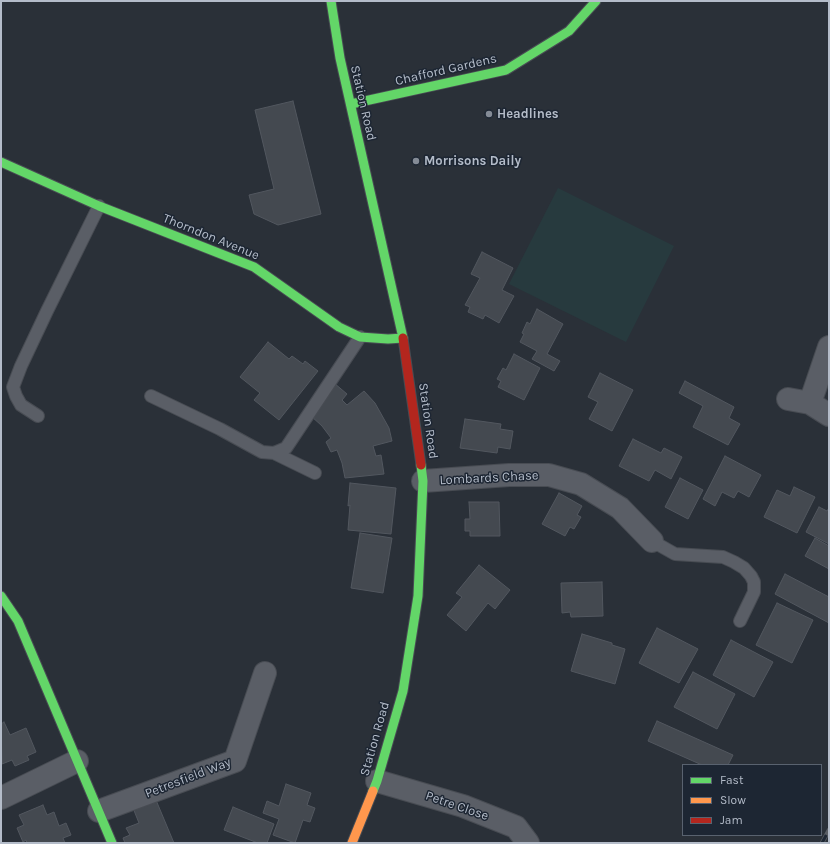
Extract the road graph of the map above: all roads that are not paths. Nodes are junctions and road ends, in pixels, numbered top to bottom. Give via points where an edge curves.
1 (331, 1) edge
2 (596, 1) edge
3 (351, 104) junction
4 (1, 162) edge
5 (99, 206) junction
6 (360, 337) junction
7 (403, 338) junction
8 (829, 346) edge
9 (151, 396) dead end
10 (788, 399) dead end
11 (810, 402) junction
12 (829, 414) edge
13 (38, 416) dead end
14 (274, 453) junction
15 (315, 473) dead end
16 (423, 481) junction
17 (652, 541) joint
18 (1, 596) edge
19 (740, 621) dead end
20 (265, 673) dead end
21 (77, 761) junction
22 (377, 781) junction
23 (1, 798) edge
24 (98, 811) junction
25 (112, 843) edge
26 (352, 843) edge
27 (528, 843) edge

1 - 3 street, Station Road via 340,58
2 - 3 street, Chafford Gardens via 569,30 506,70
3 - 7 street, Station Road
4 - 5 street, Thorndon Avenue
5 - 6 street, Thorndon Avenue via 254,267 339,327
5 - 13 lane via 46,311 13,387 21,405
6 - 7 street, Thorndon Avenue
6 - 14 lane via 286,448
7 - 16 street, Station Road
8 - 11 street
9 - 14 lane via 262,452
10 - 11 street
11 - 12 street
14 - 15 lane
16 - 17 street, Lombards Chase via 549,475 581,484 620,508
16 - 22 street, Station Road via 418,596 403,691
17 - 19 lane via 675,554 723,557 744,568 754,582 754,592
18 - 21 street via 18,621
20 - 24 street, Petresfield Way via 236,761
21 - 23 street
21 - 24 street
22 - 26 street, Station Road
22 - 27 street, Petre Close via 463,806 516,827
24 - 25 street

